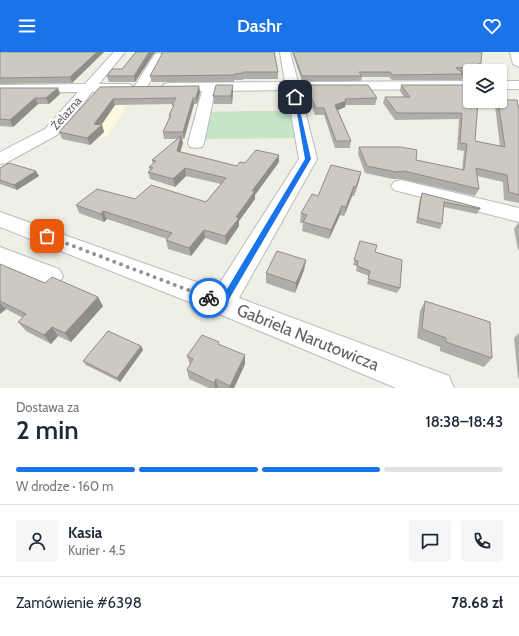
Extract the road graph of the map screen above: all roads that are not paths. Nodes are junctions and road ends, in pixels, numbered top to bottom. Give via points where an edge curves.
1 (120, 52) edge
2 (285, 52) edge
3 (159, 56) edge
4 (463, 85) edge
5 (507, 85) edge
6 (519, 85) edge
7 (209, 87) junction
8 (294, 87) junction
9 (0, 88) edge
10 (88, 88) junction
11 (140, 88) junction
12 (196, 142) dead end
13 (0, 159) edge
14 (401, 186) dead end
15 (519, 215) edge
16 (0, 219) edge
17 (32, 231) junction
18 (3, 260) edge
19 (50, 276) dead end
20 (222, 303) junction
21 (437, 388) edge

1 - 10 street, Żelazna
2 - 8 street
3 - 11 street
4 - 8 street
5 - 6 street
7 - 8 street
7 - 11 street
7 - 12 street
8 - 20 street via 308,159
9 - 10 street
10 - 11 street
10 - 13 street, Żelazna via 51,132
14 - 15 street
16 - 17 street, Gabriela Narutowicza
17 - 18 street
17 - 20 street, Gabriela Narutowicza
18 - 19 street
20 - 21 street, Gabriela Narutowicza

